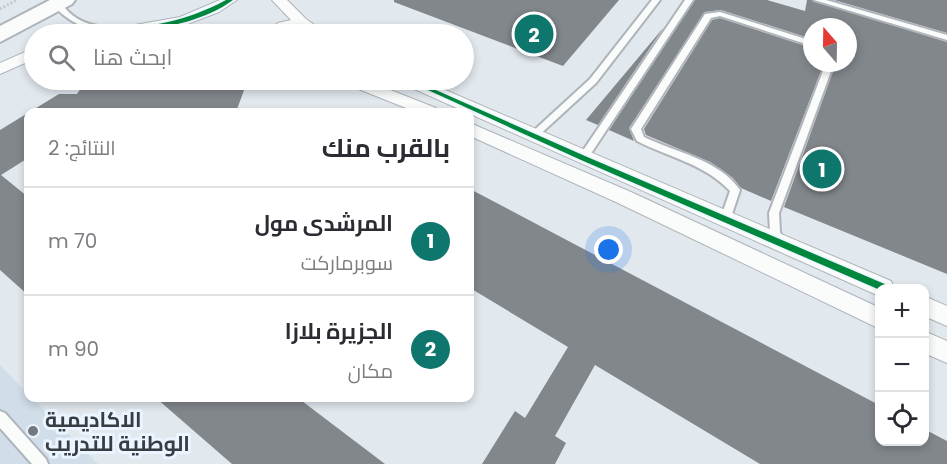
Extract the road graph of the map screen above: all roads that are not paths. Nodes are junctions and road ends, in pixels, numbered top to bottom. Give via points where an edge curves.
1 (230, 0) edge
2 (279, 0) edge
3 (656, 0) edge
4 (689, 0) edge
5 (818, 0) edge
6 (63, 1) edge
7 (301, 22) junction
8 (81, 24) edge
9 (177, 24) edge
10 (292, 24) edge
11 (304, 24) edge
12 (0, 35) edge
13 (947, 38) edge
14 (803, 41) edge
15 (24, 58) edge
16 (0, 69) edge
17 (827, 72) edge
18 (376, 90) edge
19 (431, 90) edge
20 (420, 108) edge
21 (471, 108) edge
22 (474, 109) edge
23 (474, 131) edge
24 (533, 136) junction
25 (583, 158) junction
26 (725, 220) junction
27 (719, 241) junction
28 (780, 243) junction
29 (875, 284) edge
30 (929, 308) edge
31 (947, 316) edge
32 (875, 317) edge
33 (929, 343) edge
34 (947, 352) edge
35 (0, 418) edge
36 (41, 464) edge

1 - 9 street
2 - 7 street
3 - 24 lane via 593,81
4 - 25 lane
5 - 13 lane
6 - 8 lane via 61,8 66,15
6 - 12 street
7 - 10 street
7 - 11 street
14 - 26 lane via 720,14 708,16 636,129 640,139 730,183 735,190
15 - 16 street
17 - 28 lane via 774,213
18 - 20 street
19 - 21 street
22 - 24 street
23 - 27 street
24 - 25 street
25 - 26 street
26 - 27 street
26 - 28 street
27 - 32 street
28 - 29 street
30 - 31 street
33 - 34 street
35 - 36 lane

